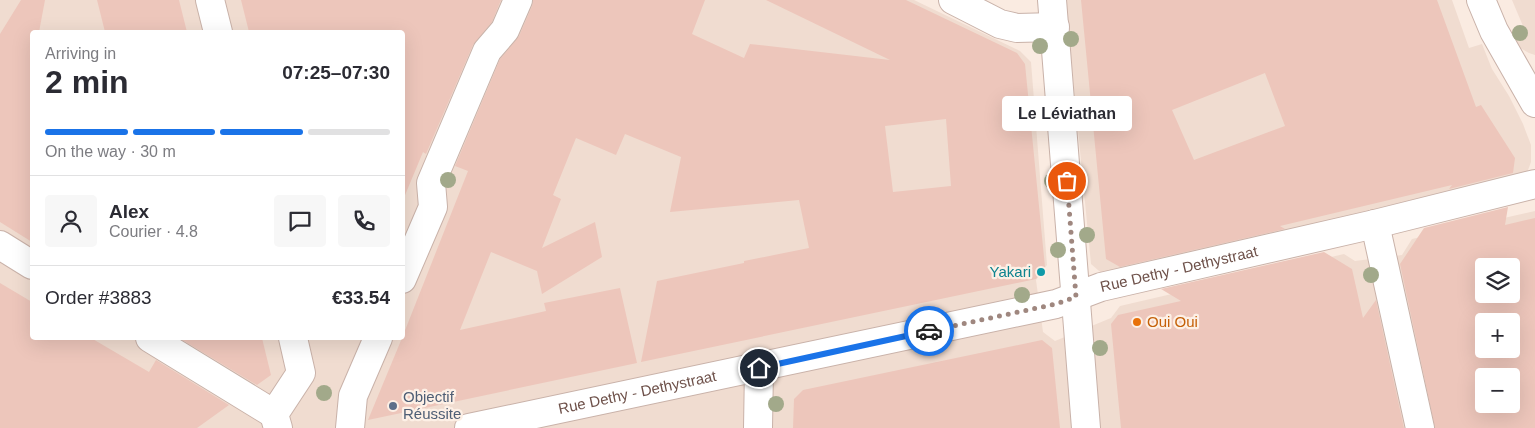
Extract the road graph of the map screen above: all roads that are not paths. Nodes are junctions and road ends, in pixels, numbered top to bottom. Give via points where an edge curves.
1 (210, 0) edge
2 (518, 0) edge
3 (953, 0) edge
4 (1052, 0) edge
5 (1481, 0) edge
6 (1055, 27) junction
7 (218, 30) edge
8 (1532, 92) edge
9 (1535, 184) edge
10 (1375, 224) junction
11 (0, 245) edge
12 (30, 264) edge
13 (405, 272) edge
14 (1076, 297) junction
15 (153, 340) edge
16 (293, 340) edge
17 (377, 340) edge
18 (759, 368) junction
19 (276, 421) edge
20 (350, 428) edge
21 (469, 428) edge
22 (758, 428) edge
23 (1086, 428) edge
24 (1420, 428) edge

1 - 7 street
2 - 13 street via 506,30 487,51 431,183 433,207
3 - 6 street via 1000,24 1017,28
4 - 6 street
5 - 8 street via 1494,31
6 - 14 street
9 - 10 street, Rue Dethy - Dethystraat
10 - 14 street, Rue Dethy - Dethystraat via 1101,286
10 - 24 street
11 - 12 street
14 - 18 street, Rue Dethy - Dethystraat
14 - 23 street
15 - 19 street
16 - 19 street via 301,373
17 - 20 street via 353,396
18 - 21 street, Rue Dethy - Dethystraat
18 - 22 street

